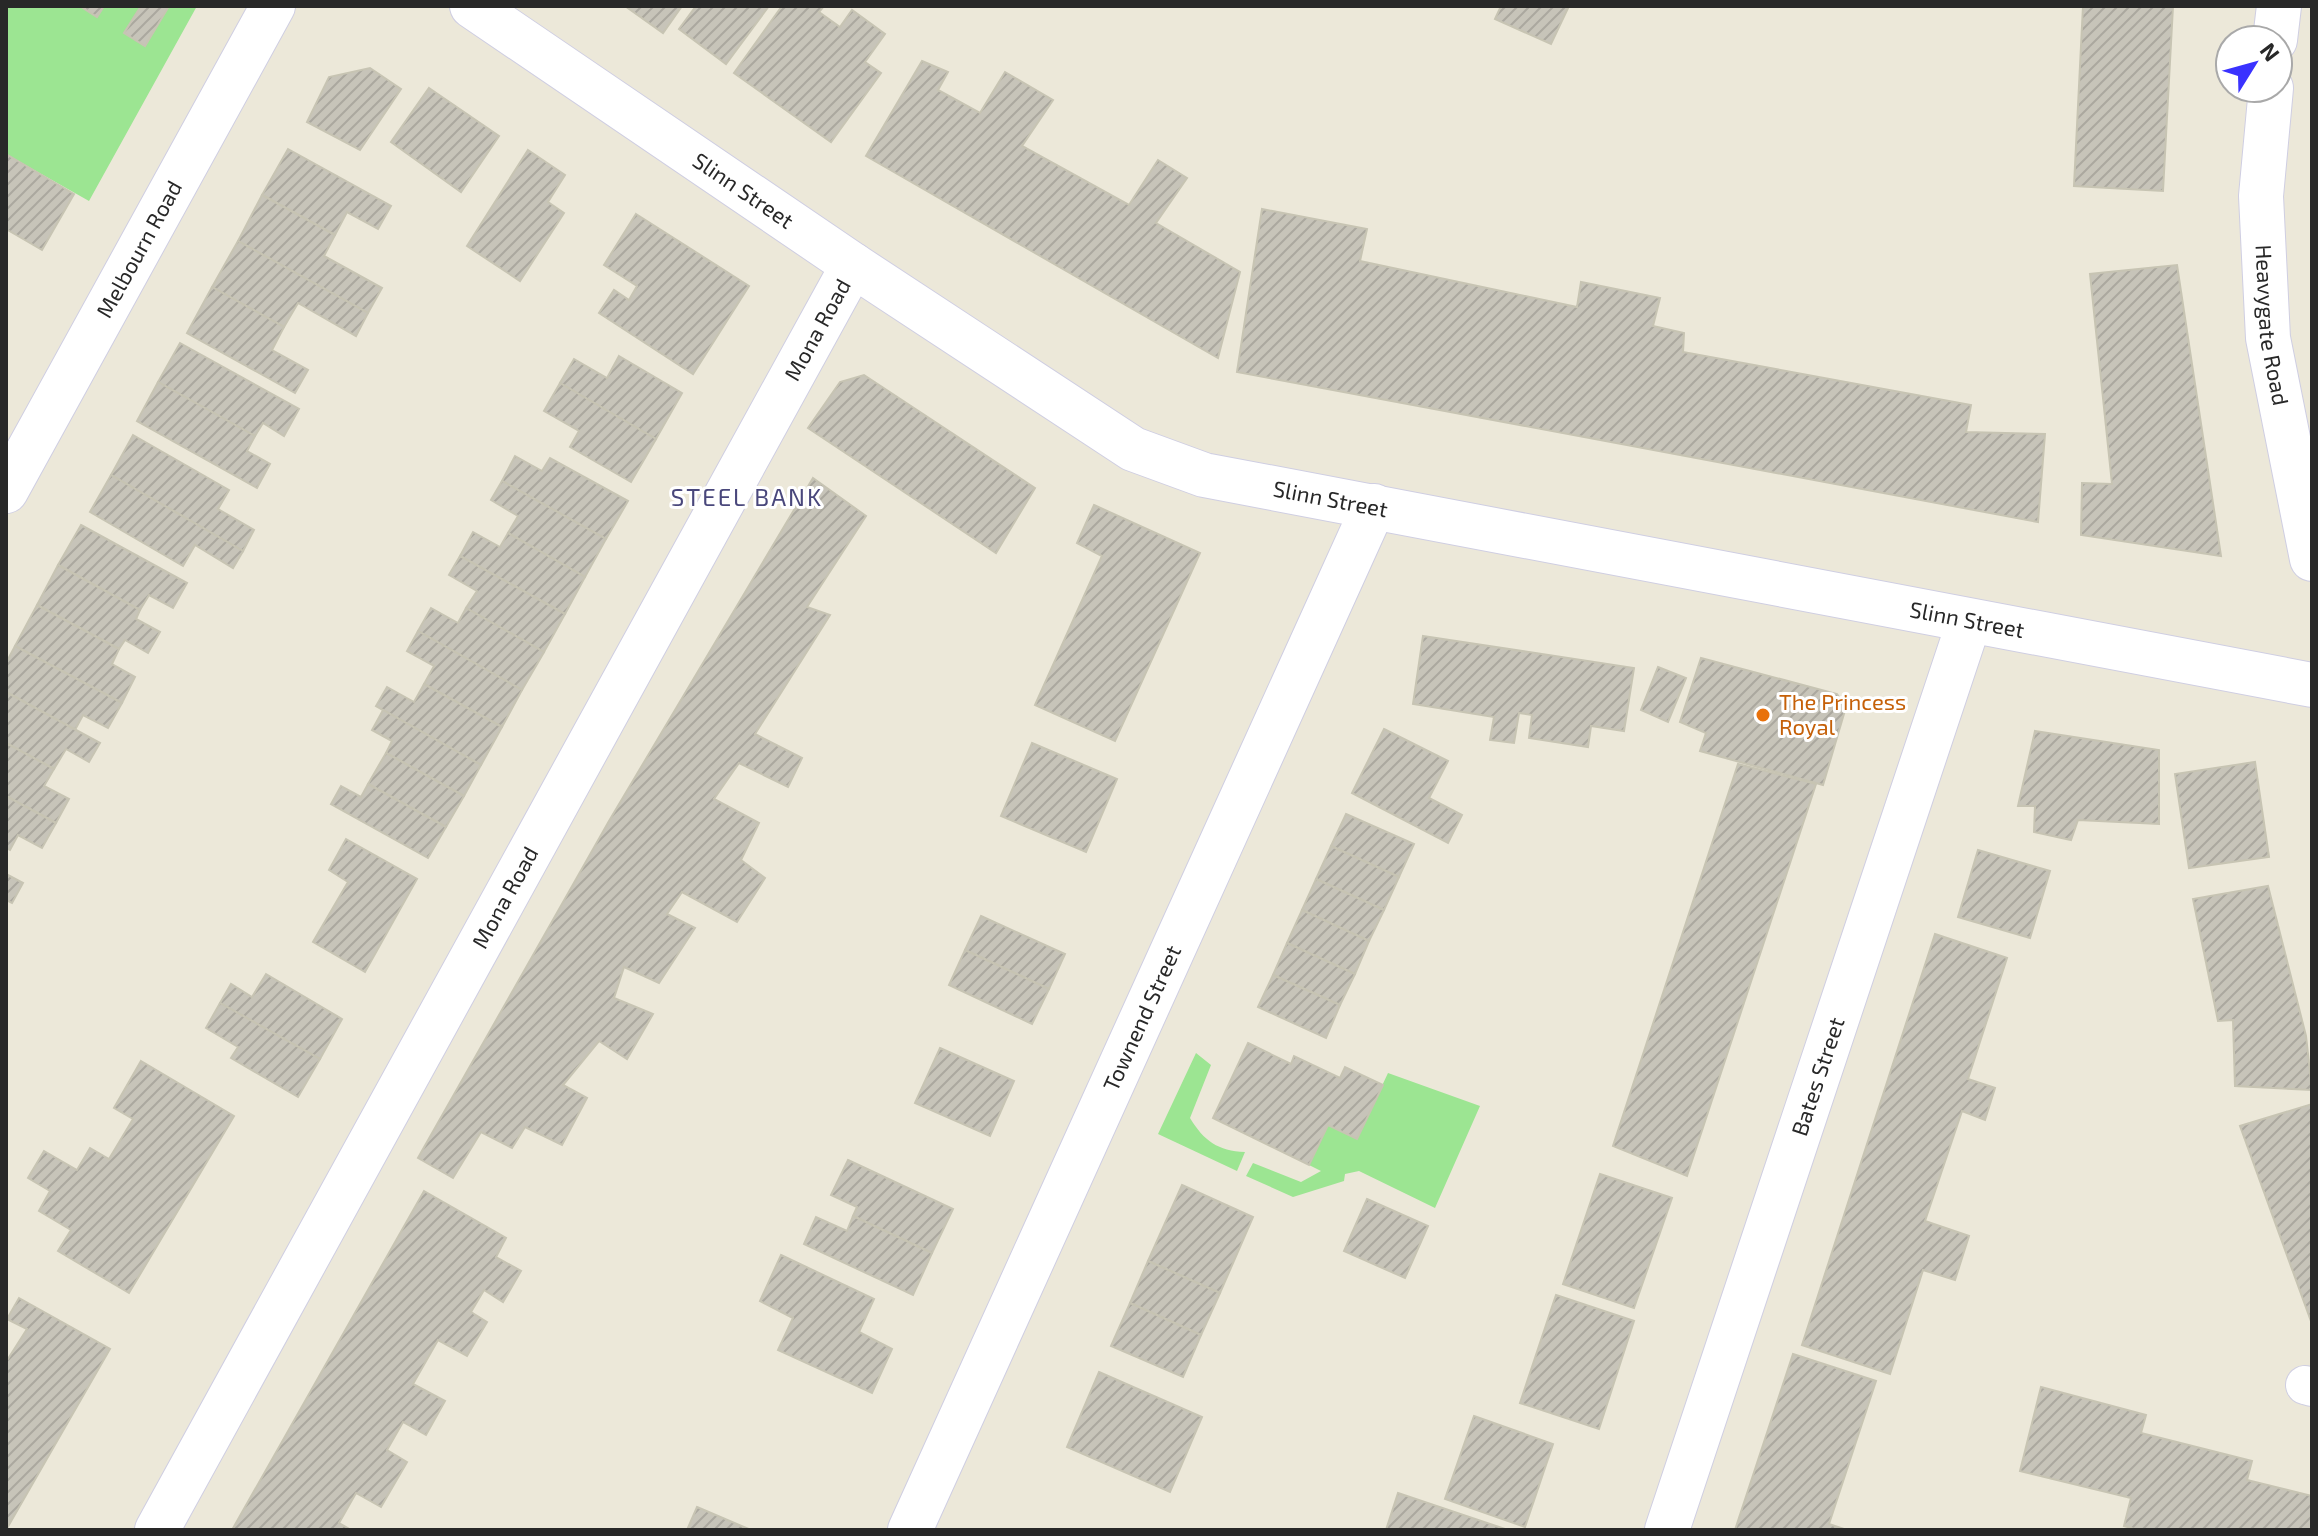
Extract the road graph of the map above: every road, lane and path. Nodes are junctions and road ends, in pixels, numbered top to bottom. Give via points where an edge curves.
1 (273, 6) edge
2 (472, 6) edge
3 (2270, 104) edge
4 (853, 265) junction
5 (6, 491) edge
6 (1374, 506) junction
7 (2312, 559) edge
8 (1969, 622) junction
9 (2312, 685) edge
10 (157, 1530) edge
11 (910, 1530) edge
12 (1667, 1530) edge

1 - 5 street, Melbourn Road
2 - 4 street, Slinn Street
3 - 7 street, Heavygate Road via 2261,196 2268,338
4 - 6 street, Slinn Street via 1133,449 1204,475
4 - 10 street, Mona Road
6 - 8 street, Slinn Street
6 - 11 street, Townend Street
8 - 9 street, Slinn Street
8 - 12 street, Bates Street

